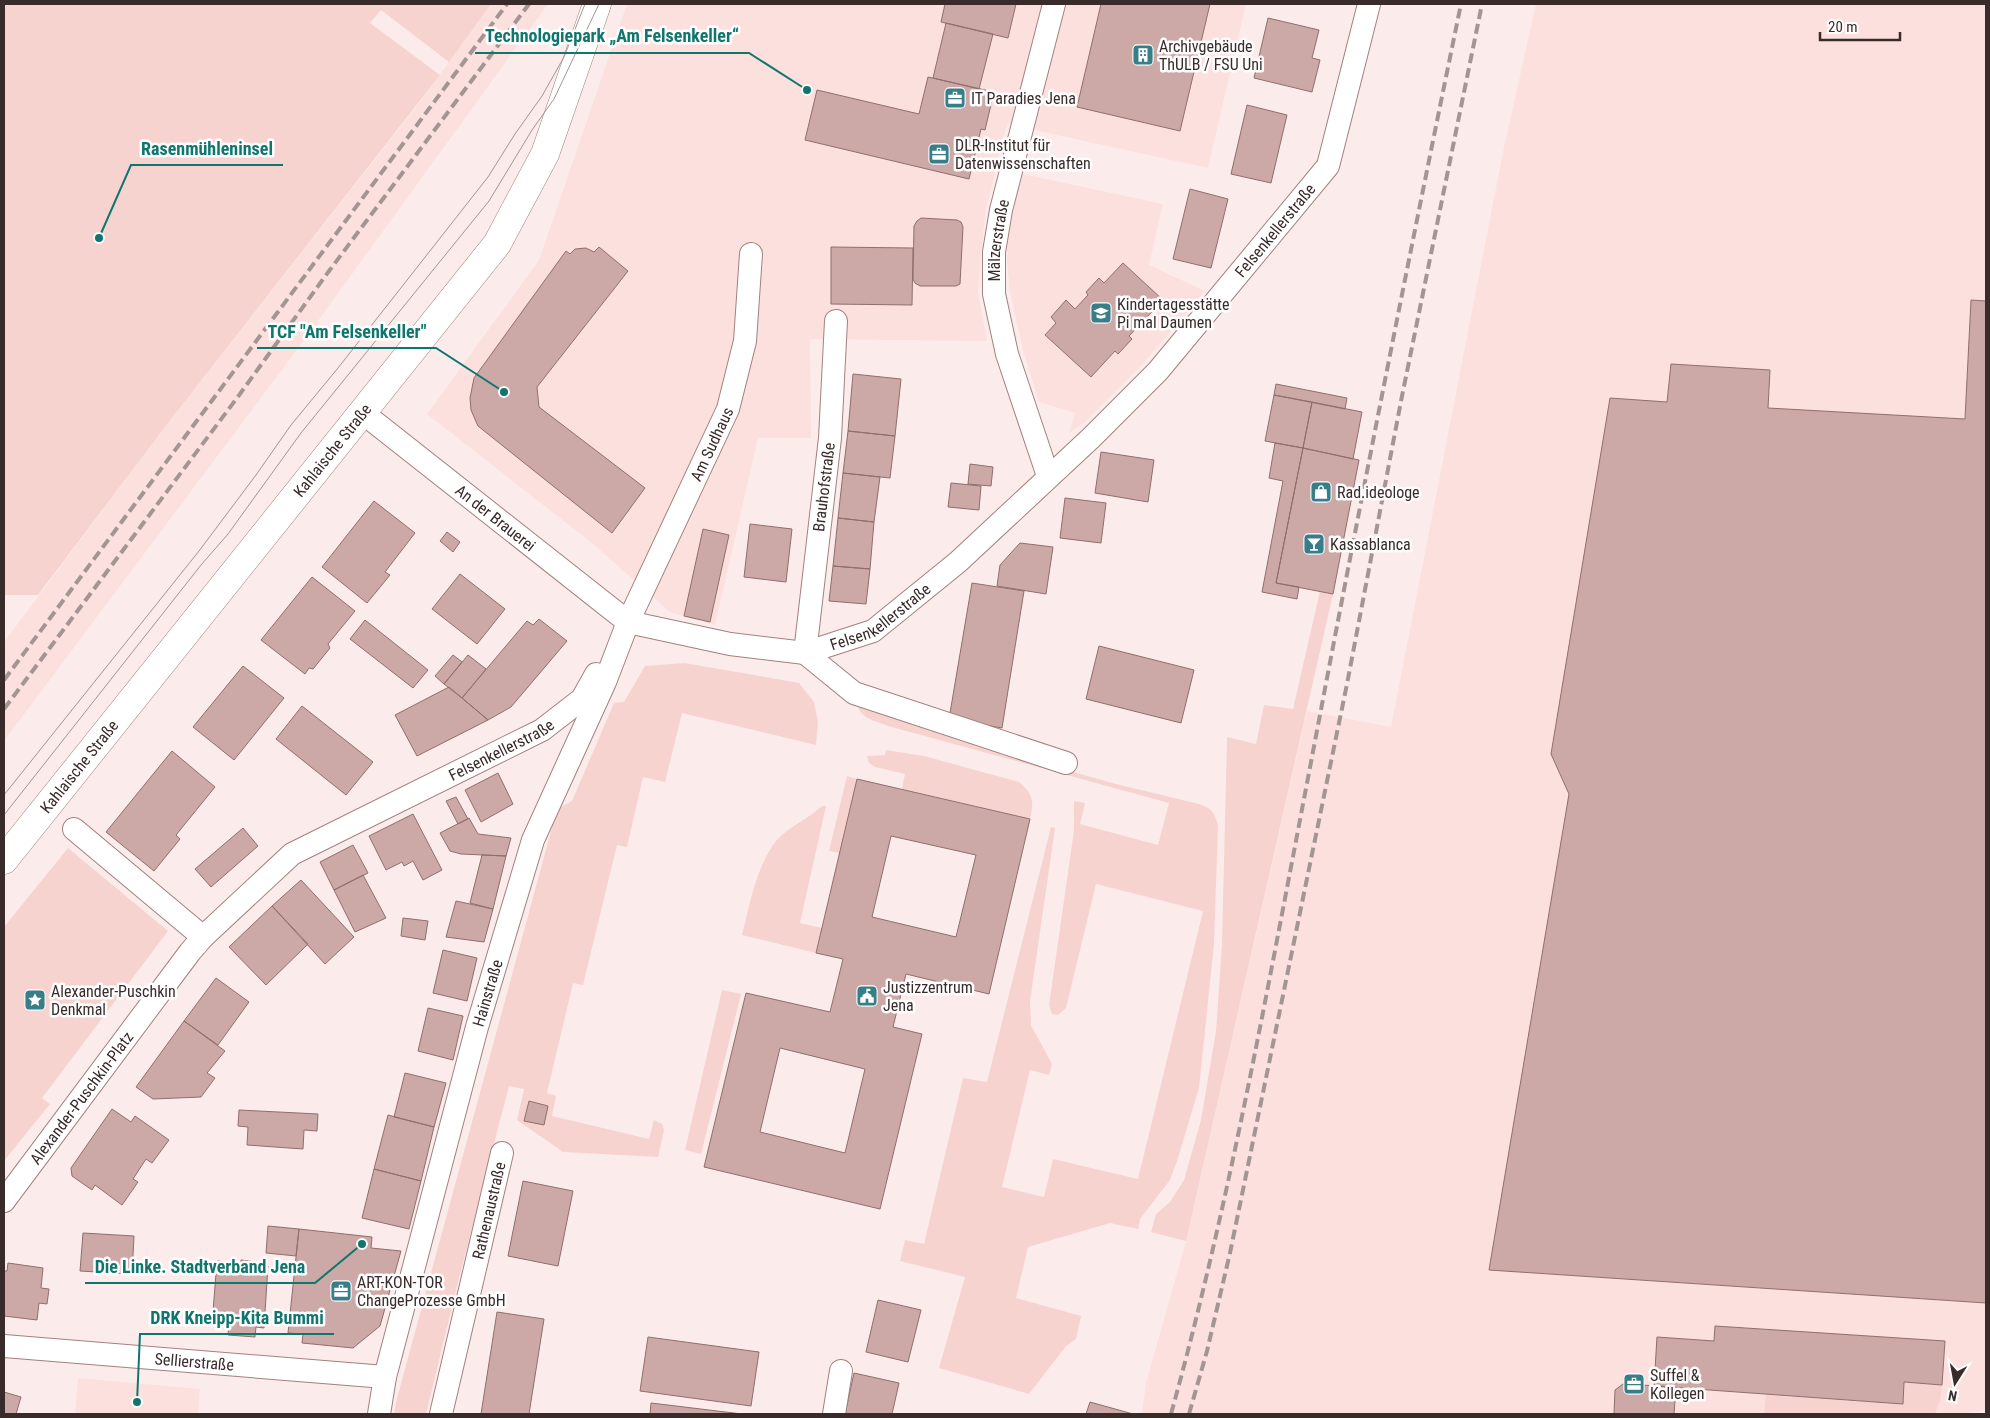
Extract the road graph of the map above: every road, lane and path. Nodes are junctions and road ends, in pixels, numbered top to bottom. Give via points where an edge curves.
1 (597, 4) edge
2 (1054, 4) edge
3 (1369, 4) edge
4 (751, 254) dead end
5 (836, 321) dead end
6 (363, 413) junction
7 (1048, 476) junction
8 (628, 622) junction
9 (805, 653) junction
10 (1066, 763) dead end
11 (74, 829) dead end
12 (4, 860) edge
13 (203, 937) junction
14 (502, 1153) dead end
15 (4, 1201) edge
16 (4, 1346) edge
17 (842, 1371) dead end
18 (386, 1377) junction
19 (379, 1414) edge
20 (441, 1414) edge
21 (834, 1414) edge

1 - 6 main road, Kahlaische Straße via 545,154 497,244
2 - 7 street, Mälzerstraße via 1001,210 994,252 994,294 1007,354
3 - 7 street, Felsenkellerstraße via 1328,166 1158,371
4 - 8 street, Am Sudhaus via 745,341 728,409
5 - 9 street, Brauhofstraße via 830,438
6 - 8 street, An der Brauerei
6 - 12 main road, Kahlaische Straße
7 - 9 street, Felsenkellerstraße via 958,562 873,631
8 - 9 street, Felsenkellerstraße via 730,644
8 - 13 street, Felsenkellerstraße via 582,699 542,730 292,854
8 - 18 street, Hainstraße via 605,682 533,840 477,1027
9 - 10 street via 854,693
11 - 13 street
13 - 15 street, Alexander-Puschkin-Platz
14 - 20 street, Rathenaustraße
16 - 18 street, Sellierstraße
17 - 21 street
18 - 19 street, Hainstraße

